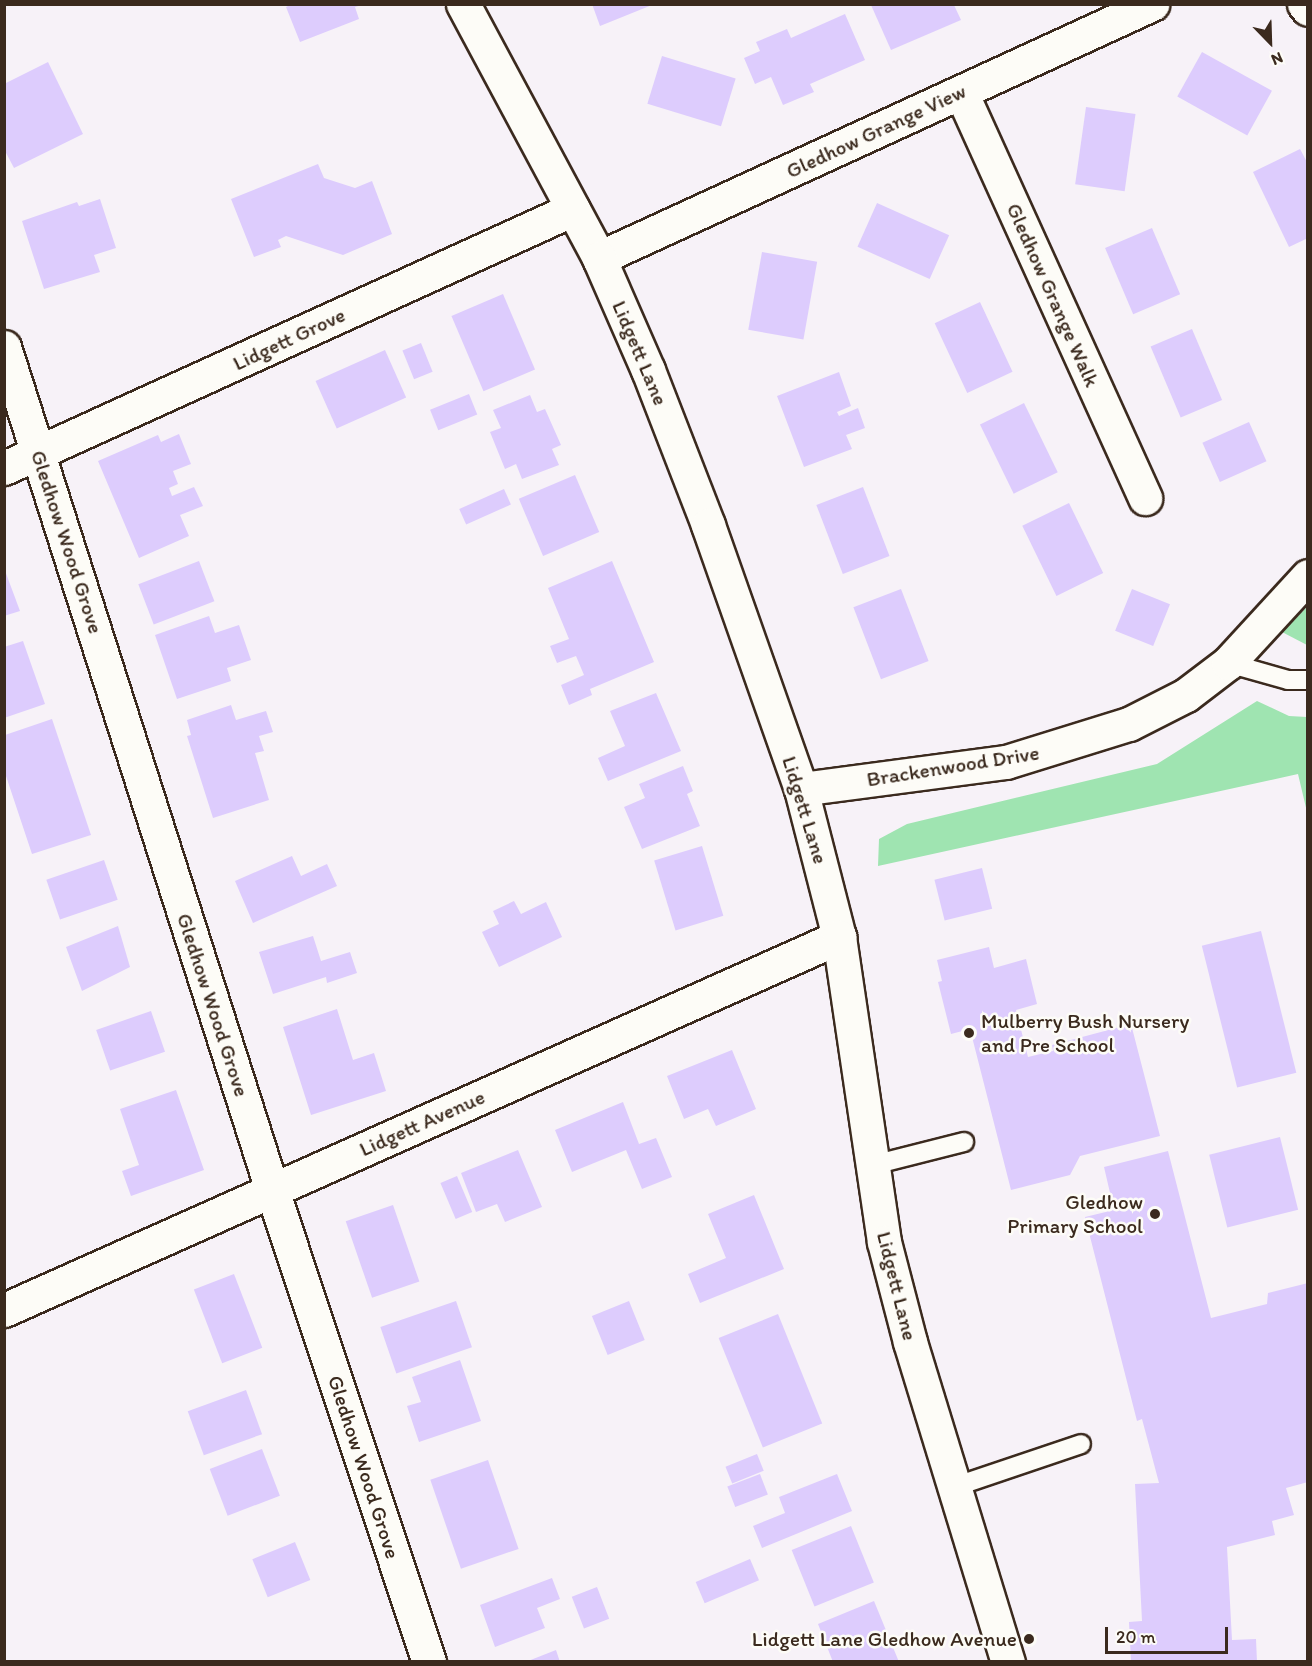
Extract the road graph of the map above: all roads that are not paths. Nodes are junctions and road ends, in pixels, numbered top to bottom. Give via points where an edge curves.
1 (463, 4) edge
2 (1152, 4) edge
3 (1305, 4) edge
4 (1308, 9) edge
5 (960, 92) junction
6 (573, 209) junction
7 (599, 258) junction
8 (4, 347) edge
9 (39, 453) junction
10 (4, 468) edge
11 (1144, 498) dead end
12 (1308, 576) edge
13 (1228, 663) junction
14 (1308, 680) edge
15 (801, 789) junction
16 (839, 937) junction
17 (964, 1142) dead end
18 (873, 1165) junction
19 (272, 1190) junction
20 (4, 1310) edge
21 (1081, 1444) dead end
22 (954, 1487) junction
23 (429, 1662) edge
24 (1008, 1662) edge

1 - 6 street, Lidgett Lane
2 - 5 street, Gledhow Grange View
3 - 4 street
5 - 7 street, Gledhow Grange View
5 - 11 street, Gledhow Grange Walk
6 - 7 street, Lidgett Lane
6 - 9 street, Lidgett Grove
7 - 15 street, Lidgett Lane via 648,370 708,525
8 - 9 street, Gledhow Wood Grove
9 - 10 street, Lidgett Grove
9 - 19 street, Gledhow Wood Grove
12 - 13 street, Brackenwood Drive
13 - 14 lane via 1288,680
13 - 15 street, Brackenwood Drive via 1176,700 1129,724 1071,745 1006,762
15 - 16 street, Lidgett Lane
16 - 18 street, Lidgett Lane
16 - 19 street, Lidgett Avenue
17 - 18 lane
18 - 22 street, Lidgett Lane via 884,1242
19 - 20 street, Lidgett Avenue
19 - 23 street, Gledhow Wood Grove
21 - 22 lane
22 - 24 street, Lidgett Lane

